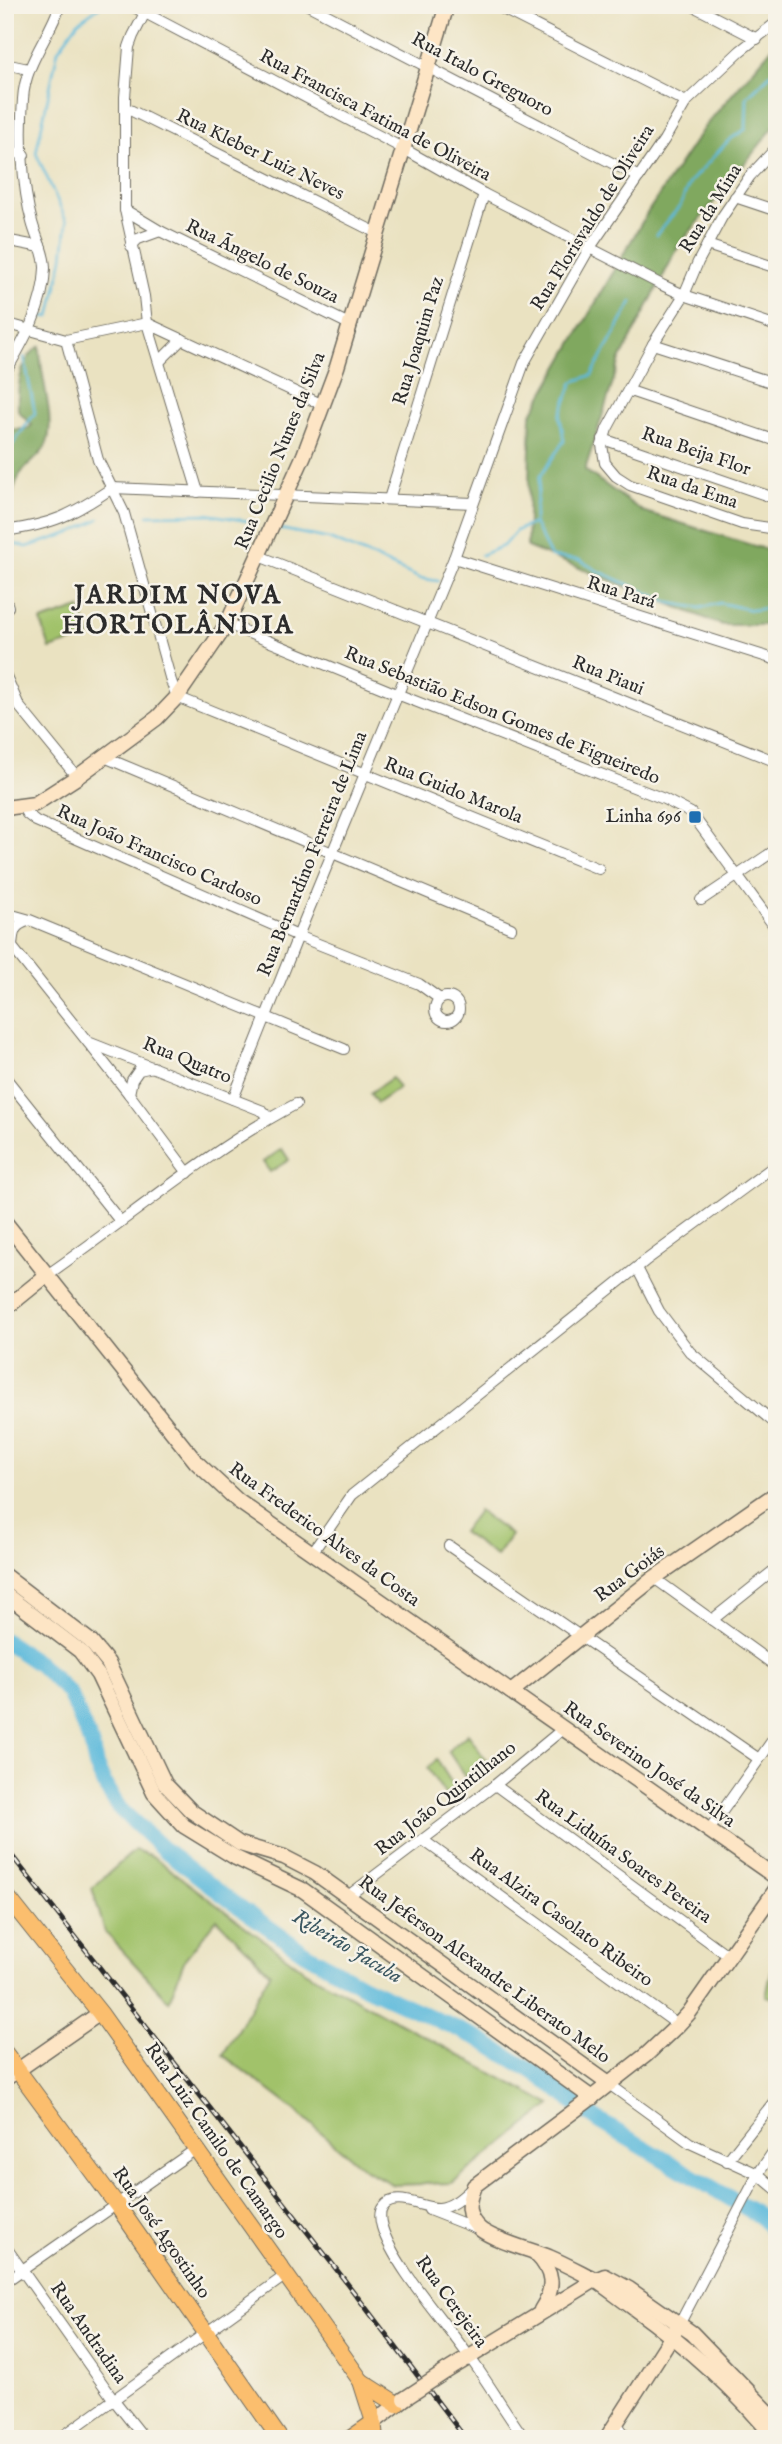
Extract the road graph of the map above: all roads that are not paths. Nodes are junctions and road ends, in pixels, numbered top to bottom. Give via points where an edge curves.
1 (60, 5) edge
2 (130, 5) edge
3 (308, 5) edge
4 (447, 5) edge
5 (495, 5) edge
6 (691, 5) edge
7 (147, 9) edge
8 (777, 22) edge
9 (757, 39) junction
10 (5, 64) edge
11 (429, 66) junction
12 (28, 69) junction
13 (686, 102) junction
14 (127, 108) junction
15 (404, 149) junction
16 (5, 150) edge
17 (776, 150) edge
18 (24, 155) junction
19 (639, 177) junction
20 (484, 194) junction
21 (735, 197) junction
22 (125, 210) junction
23 (777, 211) edge
24 (160, 231) junction
25 (377, 233) junction
26 (5, 240) edge
27 (707, 245) junction
28 (131, 246) junction
29 (41, 247) junction
30 (589, 249) junction
31 (777, 268) edge
32 (684, 295) junction
33 (5, 323) edge
34 (147, 323) junction
35 (349, 324) junction
36 (777, 326) edge
37 (29, 328) junction
38 (183, 339) junction
39 (66, 340) junction
40 (653, 344) junction
41 (160, 361) junction
42 (5, 373) edge
43 (777, 384) edge
44 (630, 391) junction
45 (323, 405) junction
46 (603, 439) junction
47 (777, 441) edge
48 (112, 488) junction
49 (198, 492) junction
50 (285, 495) junction
51 (390, 499) junction
52 (777, 499) edge
53 (473, 503) junction
54 (777, 528) edge
55 (5, 531) edge
56 (260, 556) junction
57 (454, 558) junction
58 (5, 597) edge
59 (5, 610) edge
60 (426, 623) junction
61 (227, 624) junction
62 (777, 660) edge
63 (5, 674) edge
64 (397, 694) junction
65 (177, 696) junction
66 (104, 757) junction
67 (777, 762) edge
68 (365, 774) junction
69 (77, 777) junction
70 (22, 806) junction
71 (5, 808) edge
72 (777, 849) edge
73 (333, 854) junction
74 (599, 869) dead end
75 (739, 875) junction
76 (701, 900) dead end
77 (5, 913) edge
78 (30, 920) junction
79 (511, 928) dead end
80 (777, 930) edge
81 (298, 936) junction
82 (9, 942) edge
83 (440, 999) dead end
84 (265, 1017) junction
85 (88, 1042) junction
86 (344, 1049) dead end
87 (154, 1067) junction
88 (5, 1077) edge
89 (129, 1094) junction
90 (233, 1099) junction
91 (296, 1104) dead end
92 (270, 1118) junction
93 (777, 1164) edge
94 (188, 1173) junction
95 (120, 1221) junction
96 (5, 1222) edge
97 (637, 1268) junction
98 (47, 1275) junction
99 (5, 1309) edge
100 (777, 1425) edge
101 (777, 1493) edge
102 (449, 1546) dead end
103 (312, 1553) junction
104 (777, 1568) edge
105 (5, 1576) edge
106 (654, 1578) junction
107 (5, 1594) edge
108 (712, 1620) junction
109 (581, 1635) junction
110 (777, 1667) edge
111 (511, 1692) junction
112 (564, 1728) junction
113 (777, 1734) edge
114 (759, 1759) junction
115 (495, 1785) junction
116 (709, 1830) junction
117 (423, 1840) junction
118 (771, 1874) edge
119 (774, 1893) edge
120 (5, 1894) edge
121 (348, 1896) junction
122 (323, 1905) junction
123 (346, 1921) junction
124 (730, 1957) junction
125 (100, 2013) junction
126 (678, 2025) junction
127 (5, 2053) edge
128 (12, 2074) edge
129 (610, 2084) junction
130 (777, 2098) edge
131 (589, 2100) junction
132 (777, 2146) edge
133 (196, 2149) junction
134 (727, 2161) junction
135 (758, 2174) junction
136 (474, 2186) junction
137 (777, 2190) edge
138 (412, 2204) junction
139 (117, 2205) junction
140 (483, 2232) junction
141 (5, 2246) edge
142 (533, 2251) junction
143 (22, 2270) junction
144 (286, 2275) junction
145 (595, 2280) junction
146 (5, 2282) edge
147 (539, 2313) junction
148 (680, 2323) junction
149 (207, 2334) junction
150 (671, 2336) junction
151 (469, 2356) junction
152 (361, 2381) junction
153 (114, 2400) junction
154 (401, 2401) junction
155 (777, 2421) edge
156 (616, 2423) junction
157 (374, 2431) edge
158 (59, 2439) edge
159 (145, 2439) edge
160 (280, 2439) edge
161 (350, 2439) edge
162 (525, 2439) edge
163 (607, 2439) edge
164 (628, 2439) edge
165 (775, 2439) edge

1 - 12 street
2 - 7 street, Rua Francisca Fatima de Oliveira
3 - 11 street, Rua Italo Greguoro
4 - 11 main road, Rua Cecilio Nunes da Silva
5 - 13 street
6 - 9 street
7 - 14 street via 129,47
7 - 15 street, Rua Francisca Fatima de Oliveira
8 - 9 street, Rua Florisvaldo de Oliveira
9 - 13 street, Rua Florisvaldo de Oliveira
10 - 12 street
11 - 15 main road, Rua Cecilio Nunes da Silva
11 - 19 street, Rua Italo Greguoro
12 - 18 street via 23,98
13 - 19 street, Rua Florisvaldo de Oliveira
14 - 22 street
14 - 25 street, Rua Kleber Luiz Neves
15 - 20 street, Rua Francisca Fatima de Oliveira
15 - 25 main road, Rua Cecilio Nunes da Silva
16 - 18 street
17 - 21 street, Rua da Mina
18 - 29 street via 32,222
19 - 30 street, Rua Florisvaldo de Oliveira
20 - 30 street, Rua Francisca Fatima de Oliveira
20 - 51 street, Rua Joaquim Paz
21 - 23 street
21 - 27 street, Rua da Mina
22 - 24 street, Rua Ãngelo de Souza
22 - 28 street
24 - 28 street, Rua Ãngelo de Souza
24 - 35 street, Rua Ãngelo de Souza
25 - 35 main road, Rua Cecilio Nunes da Silva
26 - 29 street
27 - 31 street
27 - 32 street, Rua da Mina
28 - 34 street
29 - 37 street via 45,271
30 - 32 street, Rua Francisca Fatima de Oliveira
30 - 53 street, Rua Florisvaldo de Oliveira via 524,363
32 - 36 street, Rua Francisca Fatima de Oliveira
32 - 40 street, Rua da Mina
33 - 37 street
34 - 38 street
34 - 39 street
34 - 41 street
35 - 45 main road, Rua Cecilio Nunes da Silva
37 - 39 street
37 - 42 street
38 - 41 street
38 - 45 street
39 - 48 street via 98,460
40 - 43 street
40 - 44 street, Rua da Mina
41 - 49 street
44 - 46 street, Rua da Mina
44 - 47 street
45 - 50 main road, Rua Cecilio Nunes da Silva
46 - 52 street, Rua Beija Flor
46 - 54 street, Rua da Ema via 605,463 630,485 742,524
48 - 49 street
48 - 55 street via 62,519
48 - 65 street via 124,513
49 - 50 street
50 - 51 street
50 - 56 main road, Rua Cecilio Nunes da Silva
51 - 53 street
53 - 57 street, Rua Florisvaldo de Oliveira
56 - 60 street, Rua Piaui
56 - 61 main road, Rua Cecilio Nunes da Silva
57 - 60 street, Rua Florisvaldo de Oliveira
57 - 62 street, Rua Pará
58 - 59 street
60 - 64 street, Rua Bernardino Ferreira de Lima
60 - 67 street, Rua Piaui
61 - 64 street, Rua Sebastião Edson Gomes de Figueiredo
61 - 65 main road, Rua Cecilio Nunes da Silva
63 - 69 street via 19,706
64 - 68 street, Rua Bernardino Ferreira de Lima
64 - 75 street, Rua Sebastião Edson Gomes de Figueiredo via 691,813
65 - 66 main road, Rua Cecilio Nunes da Silva via 157,718
65 - 68 street, Rua Guido Marola
66 - 69 main road, Rua Cecilio Nunes da Silva
66 - 73 street
68 - 73 street, Rua Bernardino Ferreira de Lima
68 - 74 street, Rua Guido Marola
69 - 70 main road, Rua Cecilio Nunes da Silva via 35,804
70 - 71 main road, Rua Cecilio Nunes da Silva
70 - 81 street, Rua João Francisco Cardoso via 36,821
72 - 75 street
73 - 79 street
73 - 81 street, Rua Bernardino Ferreira de Lima
75 - 76 street
75 - 80 street, Rua Sebastião Edson Gomes de Figueiredo
77 - 78 street
78 - 82 street via 19,923
78 - 84 street
81 - 83 street, Rua João Francisco Cardoso via 419,985
81 - 84 street, Rua Bernardino Ferreira de Lima
82 - 85 street
84 - 86 street
84 - 90 street, Rua Bernardino Ferreira de Lima
85 - 87 street, Rua Quatro
85 - 89 street
87 - 89 street via 138,1070
87 - 90 street, Rua Quatro
88 - 95 street
89 - 94 street
90 - 92 street, Rua Quatro
91 - 92 street
92 - 94 street
93 - 97 street
94 - 95 street
95 - 98 street
96 - 98 main road, Rua Frederico Alves da Costa
97 - 100 street via 659,1311 685,1346
97 - 103 street via 352,1495
98 - 99 main road
98 - 103 main road, Rua Frederico Alves da Costa via 196,1462 238,1501
101 - 106 main road, Rua Goiás
102 - 109 street
103 - 111 main road, Rua Frederico Alves da Costa
104 - 108 street
105 - 121 main road, Rua Jeferson Alexandre Liberato Melo via 90,1641 108,1663 165,1784 191,1811 240,1844 284,1857
106 - 108 street
106 - 109 main road, Rua Goiás
107 - 122 main road, Rua Jeferson Alexandre Liberato Melo via 80,1651 98,1675 154,1793 184,1826
108 - 110 street
109 - 111 main road, Rua Goiás
109 - 114 street
111 - 112 main road, Rua Severino José da Silva
112 - 115 street, Rua João Quintilhano
112 - 116 main road, Rua Severino José da Silva
113 - 114 street
114 - 116 street
115 - 117 street, Rua João Quintilhano
115 - 124 street, Rua Liduína Soares Pereira
116 - 118 main road, Rua Severino José da Silva
117 - 121 street, Rua João Quintilhano
117 - 126 street, Rua Alzira Casolato Ribeiro
118 - 119 main road, Rua Severino José da Silva
119 - 124 main road
120 - 125 main road, Rua Luiz Camilo de Camargo
121 - 122 main road
121 - 123 main road
121 - 129 main road, Rua Jeferson Alexandre Liberato Melo
122 - 123 main road, Rua Jeferson Alexandre Liberato Melo
123 - 131 main road, Rua Jeferson Alexandre Liberato Melo
124 - 126 main road
125 - 128 main road
125 - 133 main road, Rua Luiz Camilo de Camargo
126 - 129 main road
127 - 128 main road, Rua José Agostinho
128 - 139 main road, Rua José Agostinho
129 - 131 main road
129 - 134 street via 690,2143
130 - 134 street
131 - 136 main road
132 - 135 street
133 - 139 street
133 - 144 main road, Rua Luiz Camilo de Camargo
134 - 135 street
135 - 137 street
135 - 148 street
136 - 138 street, Rua Cerejeira via 442,2208
136 - 140 main road via 468,2211
138 - 140 street
138 - 151 street, Rua Cerejeira via 387,2203 380,2216 382,2228 398,2259
139 - 143 street
139 - 149 main road, Rua José Agostinho
140 - 142 main road
141 - 143 street, Rua Andradina
142 - 145 main road
142 - 147 main road via 552,2277
143 - 146 street
143 - 153 street, Rua Andradina
144 - 149 street
144 - 152 main road, Rua Luiz Camilo de Camargo
145 - 147 main road
145 - 148 main road via 611,2278
145 - 150 main road
147 - 151 main road
148 - 150 main road
148 - 155 main road
149 - 153 street
149 - 160 main road, Rua José Agostinho
150 - 156 main road
150 - 165 main road via 702,2361
151 - 154 main road, bridge
151 - 162 street, Rua Cerejeira
152 - 154 main road
152 - 157 main road, Rua Luiz Camilo de Camargo
153 - 158 street
153 - 159 street, Rua Andradina
154 - 157 main road
156 - 163 main road
156 - 164 street
157 - 161 main road

